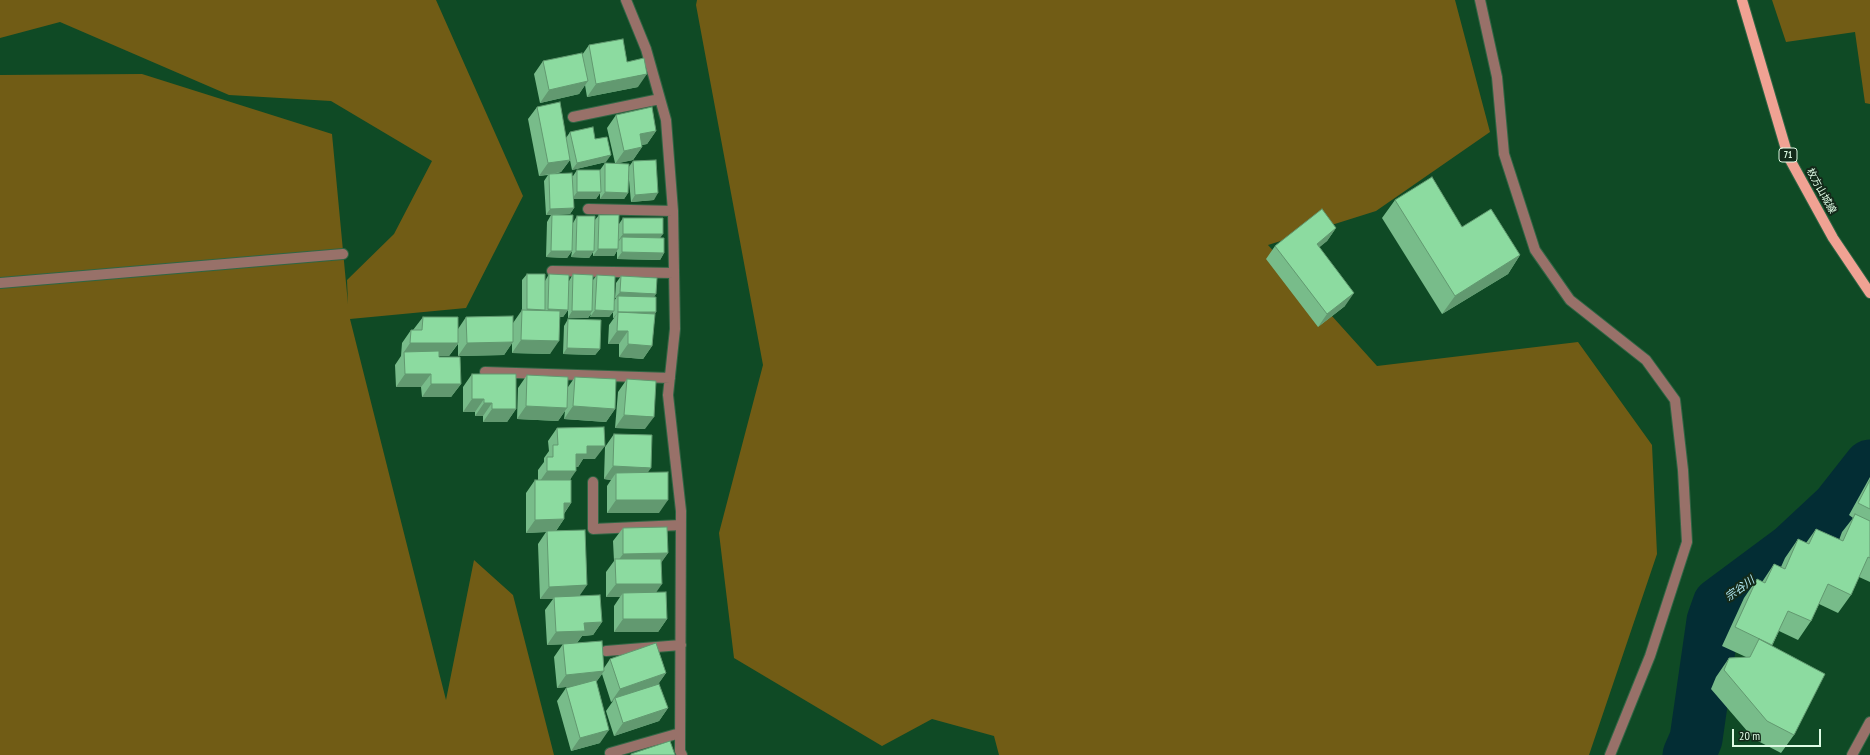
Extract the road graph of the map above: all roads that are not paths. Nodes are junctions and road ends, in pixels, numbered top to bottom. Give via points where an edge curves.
1 (626, 0) edge
2 (1480, 0) edge
3 (1742, 0) edge
4 (660, 99) junction
5 (573, 117) dead end
6 (588, 209) dead end
7 (672, 211) junction
8 (343, 254) dead end
9 (552, 271) dead end
10 (674, 273) junction
11 (0, 283) edge
12 (1870, 293) edge
13 (485, 372) edge
14 (670, 378) junction
15 (593, 482) dead end
16 (681, 525) junction
17 (681, 645) junction
18 (606, 651) dead end
19 (1870, 722) edge
20 (680, 733) junction
21 (610, 753) dead end
22 (682, 755) edge
23 (1610, 755) edge
24 (1852, 755) edge

1 - 4 street via 646,49
2 - 23 street via 1497,77 1504,154 1535,250 1570,300 1646,360 1675,400 1683,470 1687,542 1650,656
3 - 12 main road, 枚方山城線 / 71 via 1788,156 1833,238
4 - 5 street
4 - 7 street via 666,120
6 - 7 street
7 - 10 street
8 - 11 street
9 - 10 street
10 - 14 street via 675,329
13 - 14 street
14 - 16 street via 668,395
15 - 16 street via 593,529
16 - 17 street
17 - 18 street
17 - 20 street
19 - 24 street
20 - 21 street
20 - 22 street

